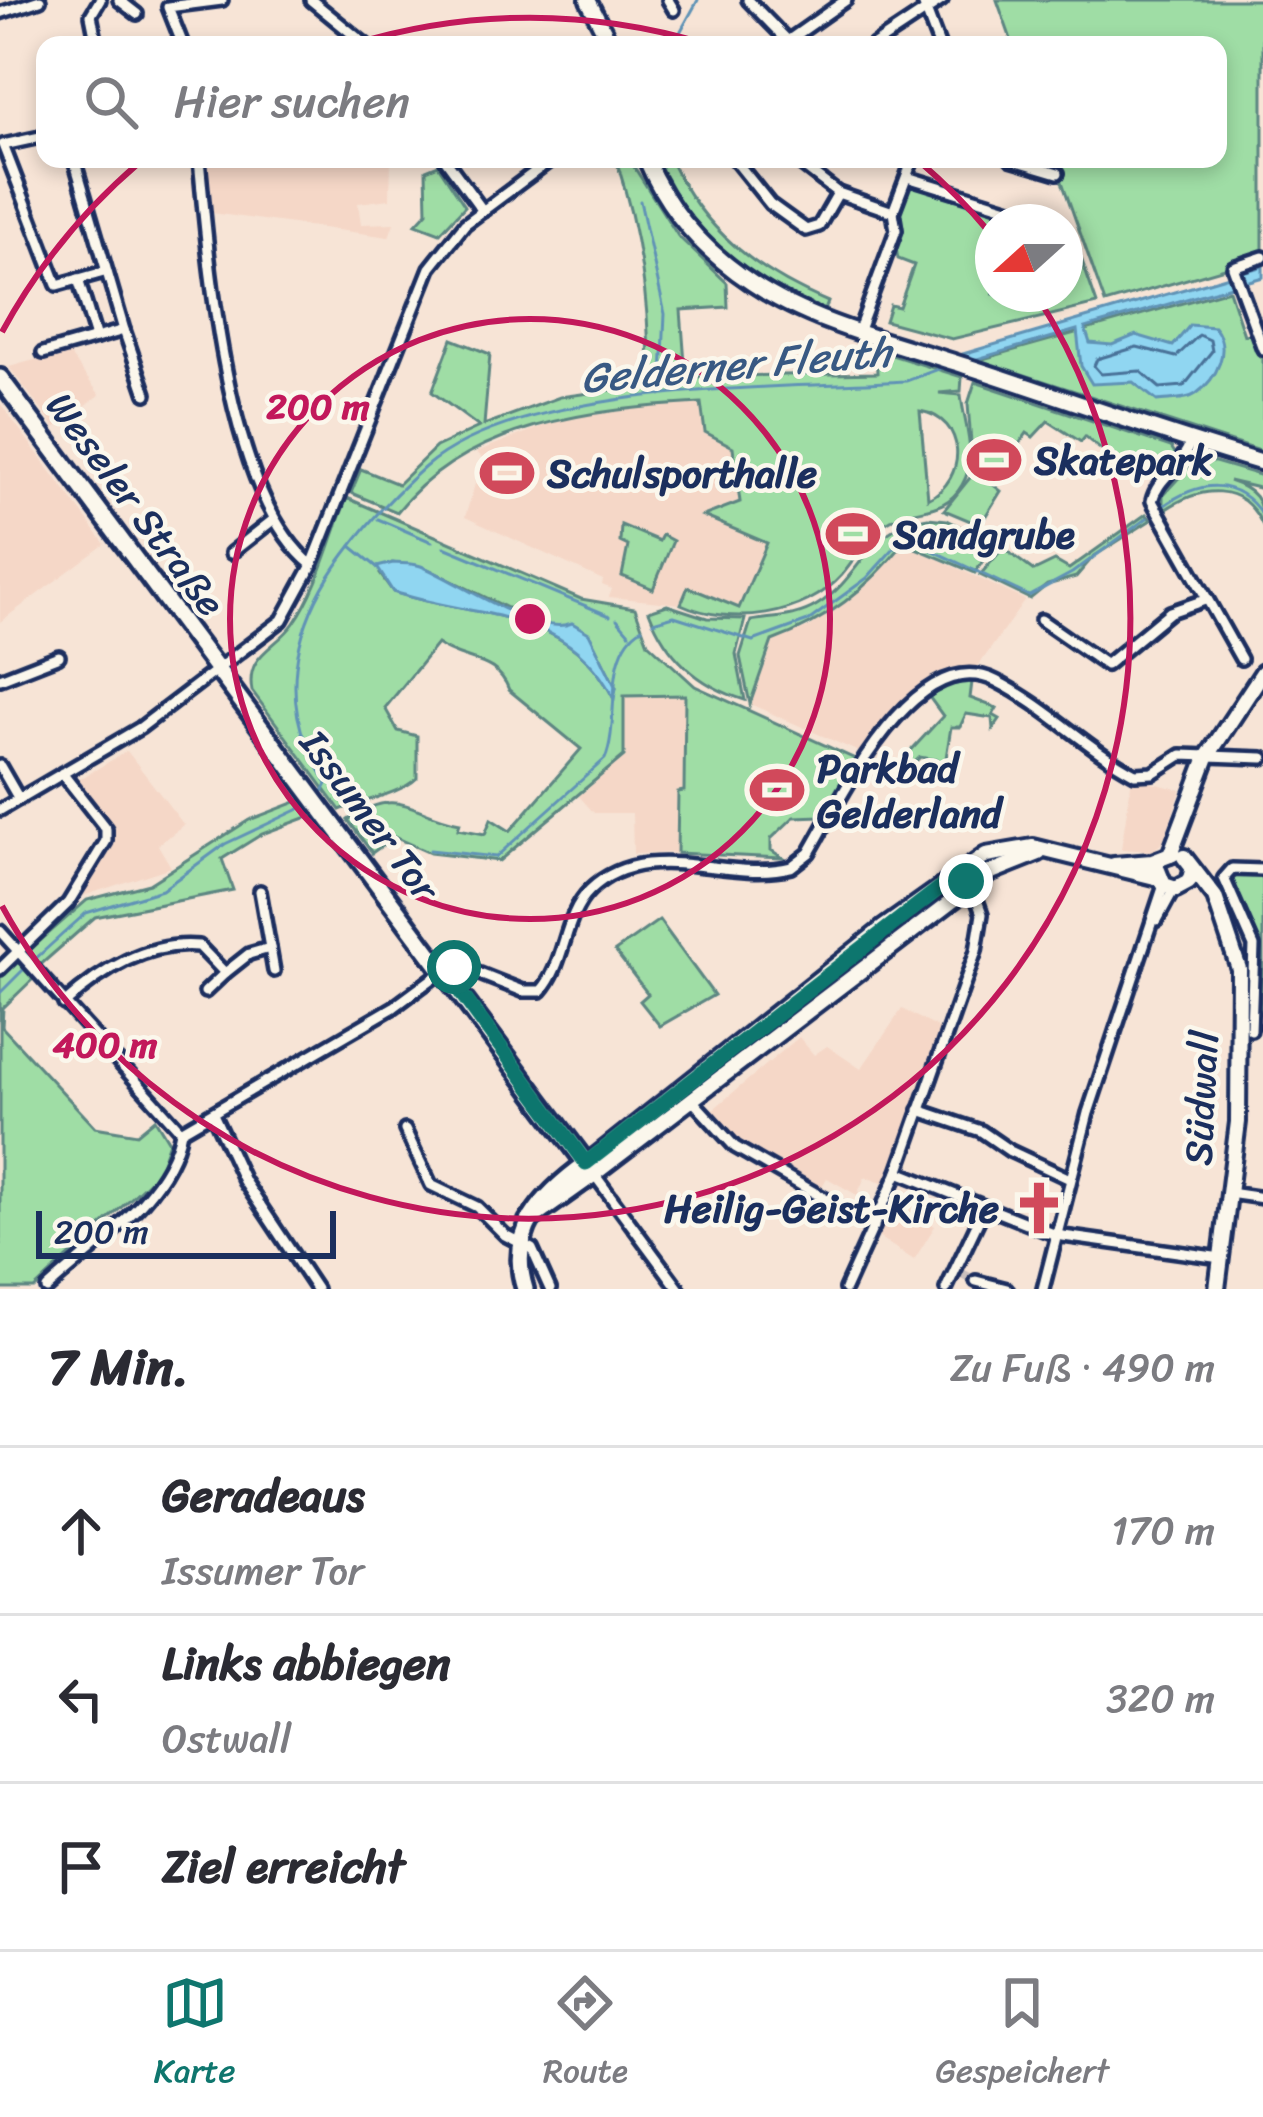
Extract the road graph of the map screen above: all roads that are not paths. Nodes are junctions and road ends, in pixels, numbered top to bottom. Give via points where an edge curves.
1 (40, 0) edge
2 (100, 0) edge
3 (119, 0) edge
4 (222, 0) edge
5 (311, 0) edge
6 (586, 0) edge
7 (748, 0) edge
8 (815, 0) edge
9 (846, 0) edge
10 (942, 0) edge
11 (925, 5) edge
12 (0, 13) edge
13 (137, 14) dead end
14 (824, 14) junction
15 (95, 36) edge
16 (179, 36) edge
17 (355, 36) edge
18 (597, 36) edge
19 (606, 36) edge
20 (779, 36) edge
21 (793, 36) edge
22 (885, 36) edge
23 (936, 36) edge
24 (36, 137) edge
25 (1, 142) edge
26 (76, 168) edge
27 (200, 168) edge
28 (452, 168) edge
29 (540, 168) edge
30 (651, 168) edge
31 (741, 168) edge
32 (806, 168) edge
33 (910, 168) edge
34 (1041, 168) edge
35 (1058, 173) dead end
36 (907, 177) junction
37 (838, 193) junction
38 (995, 204) edge
39 (483, 211) junction
40 (893, 212) junction
41 (1263, 257) edge
42 (104, 272) junction
43 (78, 279) junction
44 (124, 330) junction
45 (859, 330) junction
46 (96, 338) junction
47 (1263, 349) edge
48 (43, 353) dead end
49 (0, 378) edge
50 (146, 394) dead end
51 (1191, 440) junction
52 (1263, 463) edge
53 (273, 520) junction
54 (231, 553) dead end
55 (312, 565) junction
56 (1205, 600) junction
57 (1041, 620) dead end
58 (59, 656) dead end
59 (1241, 659) dead end
60 (220, 669) junction
61 (1263, 673) edge
62 (0, 679) edge
63 (1207, 757) junction
64 (1263, 758) edge
65 (0, 766) edge
66 (62, 773) junction
67 (19, 799) junction
68 (0, 810) edge
69 (1050, 852) junction
70 (1263, 870) edge
71 (1174, 873) junction
72 (954, 877) junction
73 (972, 886) junction
74 (260, 891) dead end
75 (0, 931) edge
76 (270, 948) junction
77 (19, 953) junction
78 (0, 969) edge
79 (274, 970) dead end
80 (444, 970) junction
81 (225, 974) junction
82 (205, 992) dead end
83 (64, 1004) junction
84 (1263, 1018) edge
85 (1244, 1032) junction
86 (687, 1095) junction
87 (920, 1110) junction
88 (213, 1114) junction
89 (405, 1130) dead end
90 (182, 1131) junction
91 (590, 1168) junction
92 (898, 1172) junction
93 (1070, 1179) junction
94 (1229, 1193) junction
95 (1263, 1198) edge
96 (985, 1207) junction
97 (874, 1227) junction
98 (1056, 1235) junction
99 (518, 1243) junction
100 (1221, 1258) junction
101 (976, 1281) dead end
102 (47, 1289) edge
103 (316, 1289) edge
104 (525, 1289) edge
105 (550, 1289) edge
106 (679, 1289) edge
107 (845, 1289) edge
108 (946, 1289) edge
109 (1006, 1289) edge
110 (1043, 1289) edge
111 (1217, 1289) edge

1 - 12 street
2 - 15 street via 91,15
3 - 13 street
4 - 16 street via 168,7
5 - 17 street
6 - 18 main road
6 - 19 main road
7 - 20 street
8 - 14 street
9 - 14 street
10 - 11 street
11 - 22 street
11 - 23 street
14 - 21 street
24 - 25 street
25 - 43 street via 57,285
26 - 42 street
27 - 53 street via 228,383
28 - 39 street
29 - 39 street
30 - 45 main road via 682,220 723,262 778,298
31 - 37 street via 770,204 806,230 819,226
32 - 37 street
33 - 36 street
34 - 35 street
36 - 38 street
36 - 40 street
37 - 40 street
39 - 55 street via 425,278
40 - 45 street via 896,230
41 - 47 street via 1234,270
42 - 43 street
42 - 44 street
43 - 46 street
44 - 46 street
44 - 50 street
45 - 51 main road
46 - 48 street
49 - 60 main road, Weseler Straße
51 - 52 main road
51 - 56 street via 1185,461 1158,484 1152,501
53 - 54 street
53 - 55 street
55 - 60 street via 282,620
56 - 57 street via 1170,612 1106,665
56 - 59 street
58 - 62 street
60 - 66 street
60 - 80 main road, Issumer Tor
61 - 63 main road
63 - 64 street
63 - 71 main road
63 - 80 street via 1181,755 1153,773 1135,773 1003,684 955,676 897,718 791,867 649,864 612,876 583,899 541,991
65 - 67 street
66 - 67 street
66 - 77 street via 106,841 68,903
67 - 68 street
69 - 71 main road
69 - 72 main road via 994,851
69 - 73 main road via 1013,859
70 - 85 street via 1232,869 1224,878 1254,946
71 - 85 main road, Südwall via 1221,913 1237,954
71 - 93 street
72 - 73 main road
72 - 86 main road
73 - 86 main road
73 - 87 street via 980,940
74 - 76 street
75 - 77 street
76 - 79 street
76 - 81 street
77 - 78 street
77 - 83 street
80 - 88 street
80 - 91 main road, Issumer Tor
81 - 82 street
81 - 83 street via 189,945 107,967
83 - 90 street
84 - 85 street
85 - 94 main road, Südwall
86 - 91 main road
86 - 97 street via 735,1147
87 - 92 street
87 - 93 street via 981,1131
88 - 90 street
88 - 103 street via 244,1181
89 - 99 street via 431,1184 481,1210
90 - 102 street via 175,1160 144,1199
91 - 99 main road via 558,1185
91 - 106 street
92 - 96 street
92 - 97 street
93 - 98 street
94 - 95 street
94 - 100 main road, Südwall
96 - 98 street
96 - 108 street
97 - 107 street
98 - 100 street
98 - 110 street
99 - 104 main road
99 - 105 street via 534,1252
100 - 111 main road, Südwall
101 - 109 street

